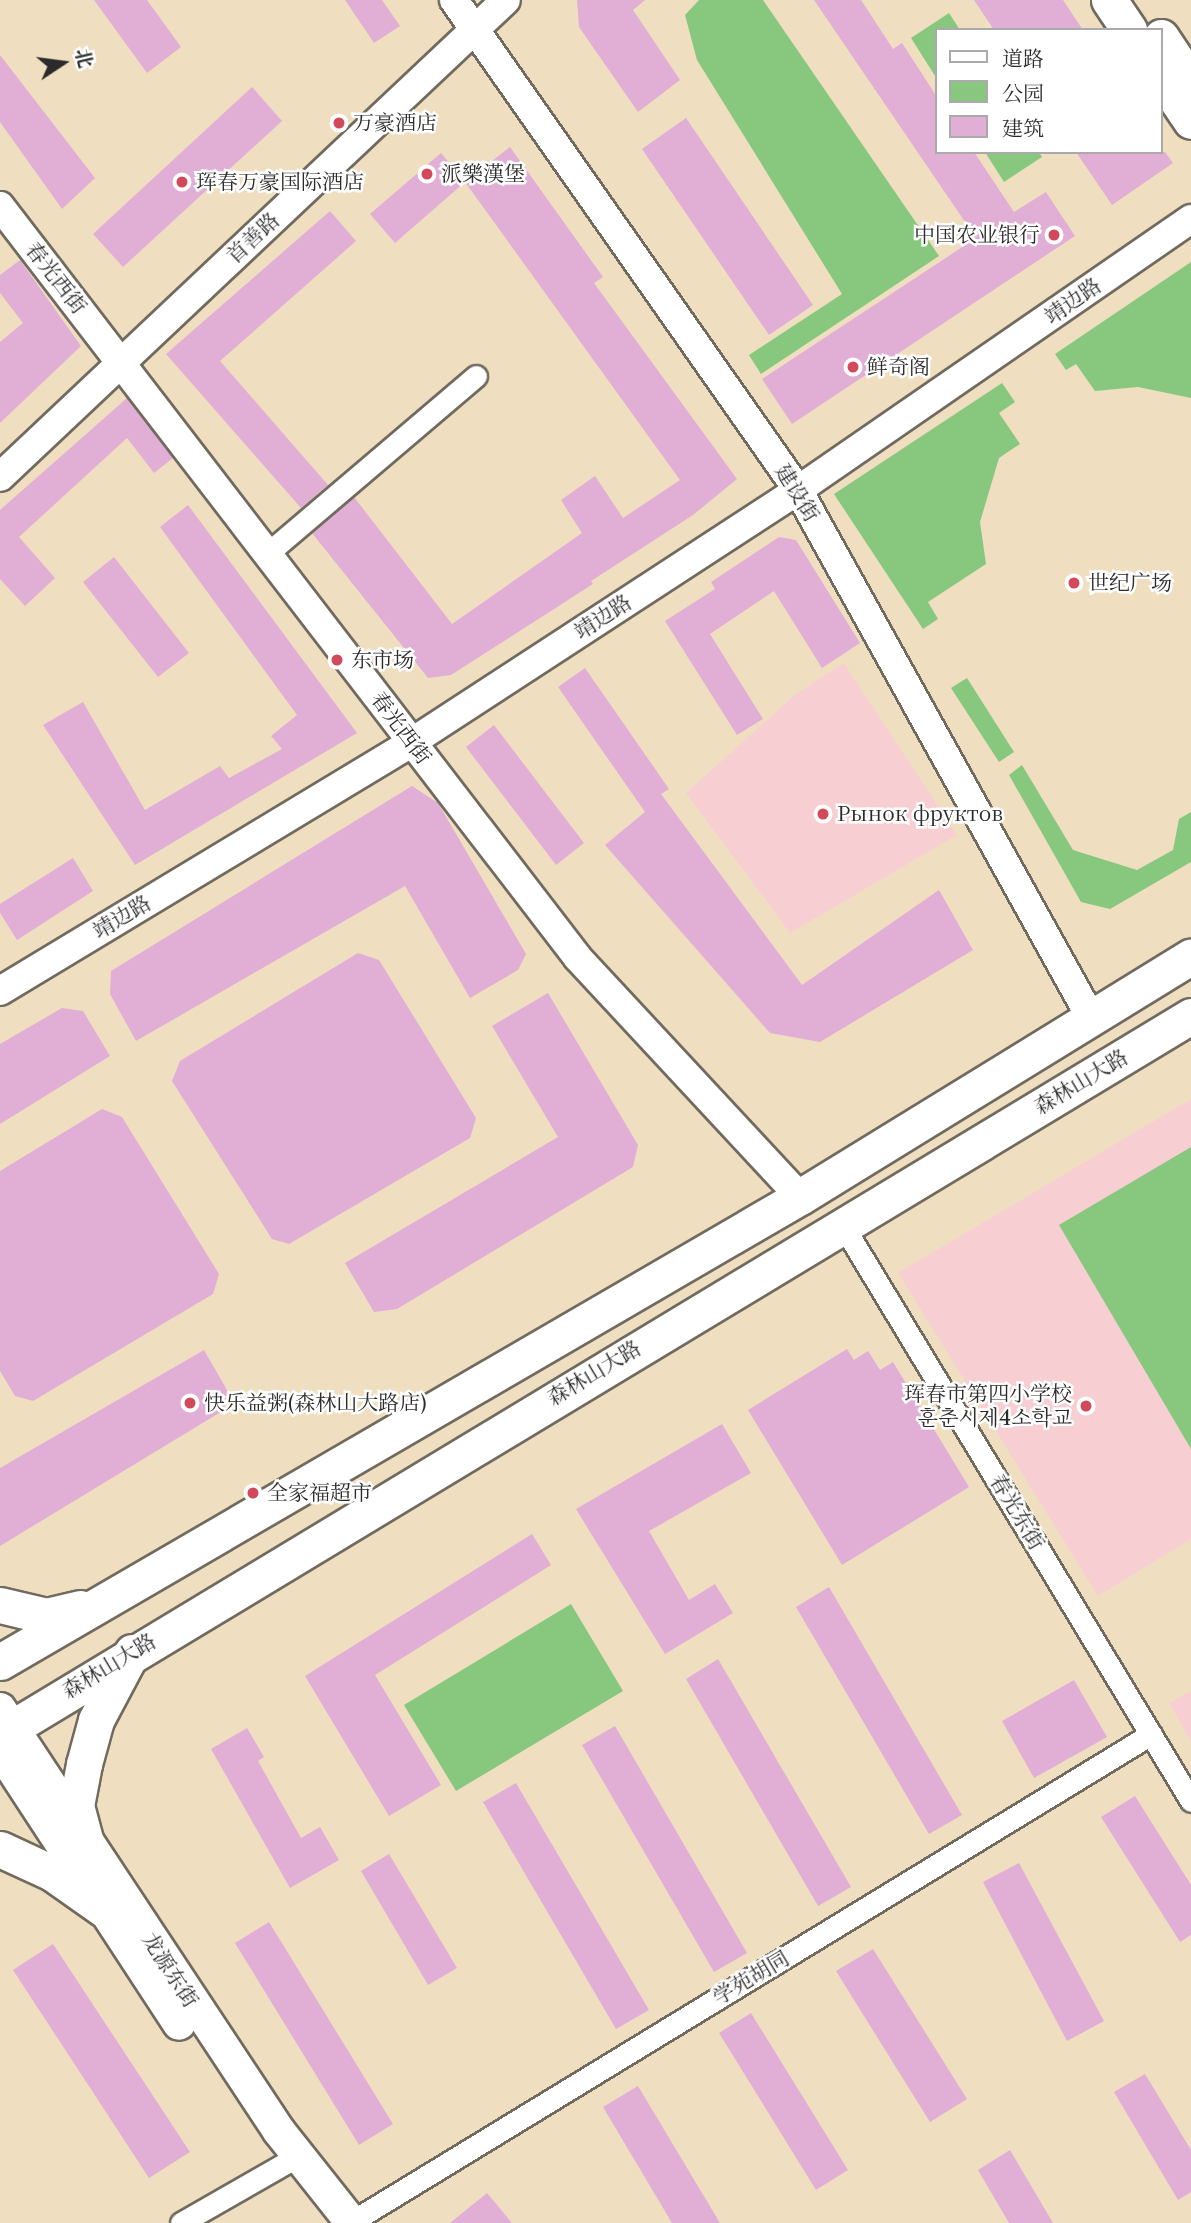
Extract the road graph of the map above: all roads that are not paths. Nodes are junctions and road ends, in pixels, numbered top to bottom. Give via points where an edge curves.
1 (454, 0) edge
2 (506, 0) edge
3 (1109, 0) edge
4 (1136, 0) edge
5 (1128, 28) edge
6 (1155, 28) edge
7 (474, 29) junction
8 (1163, 40) edge
9 (1163, 80) edge
10 (1191, 82) edge
11 (1191, 121) edge
12 (0, 206) edge
13 (1191, 219) edge
14 (122, 362) junction
15 (476, 376) dead end
16 (0, 477) edge
17 (798, 490) junction
18 (268, 553) junction
19 (412, 742) junction
20 (1191, 956) edge
21 (0, 991) edge
22 (1090, 1016) junction
23 (1191, 1016) edge
24 (800, 1197) junction
25 (842, 1224) junction
26 (153, 1572) junction
27 (0, 1605) edge
28 (97, 1605) junction
29 (181, 1622) junction
30 (132, 1652) junction
31 (0, 1662) edge
32 (3, 1729) edge
33 (1151, 1734) junction
34 (1191, 1801) edge
35 (85, 1839) junction
36 (0, 1849) edge
37 (103, 1909) junction
38 (288, 2161) junction
39 (181, 2223) edge
40 (342, 2223) edge

1 - 7 street, 建设街
2 - 7 street, 首善路
3 - 5 main road
4 - 6 main road
7 - 14 street, 首善路
7 - 17 street, 建设街
8 - 10 main road
9 - 11 main road
12 - 14 street, 春光西街
13 - 17 street, 靖边路
14 - 16 street, 首善路
14 - 18 street, 春光西街
15 - 18 street
17 - 19 street, 靖边路
17 - 22 street, 建设街
18 - 19 street, 春光西街
19 - 21 street, 靖边路
19 - 24 street, 春光西街 via 578,958
20 - 22 main road
22 - 24 main road
23 - 25 main road, 森林山大路
24 - 26 main road
25 - 29 main road, 森林山大路
25 - 33 street, 春光东街
26 - 28 main road
26 - 29 main road
27 - 28 main road via 46,1616
28 - 31 main road
29 - 30 main road, 森林山大路
30 - 32 main road, 森林山大路
30 - 35 main road via 96,1720 84,1764 76,1806
32 - 35 main road, 龙源东街
32 - 37 main road, 龙源东街
33 - 34 street, 春光东街
33 - 40 street, 学苑胡同
35 - 38 main road, 龙源东街
36 - 37 main road via 52,1874
37 - 38 main road, 龙源东街
38 - 39 street
38 - 40 main road, 龙源东街

